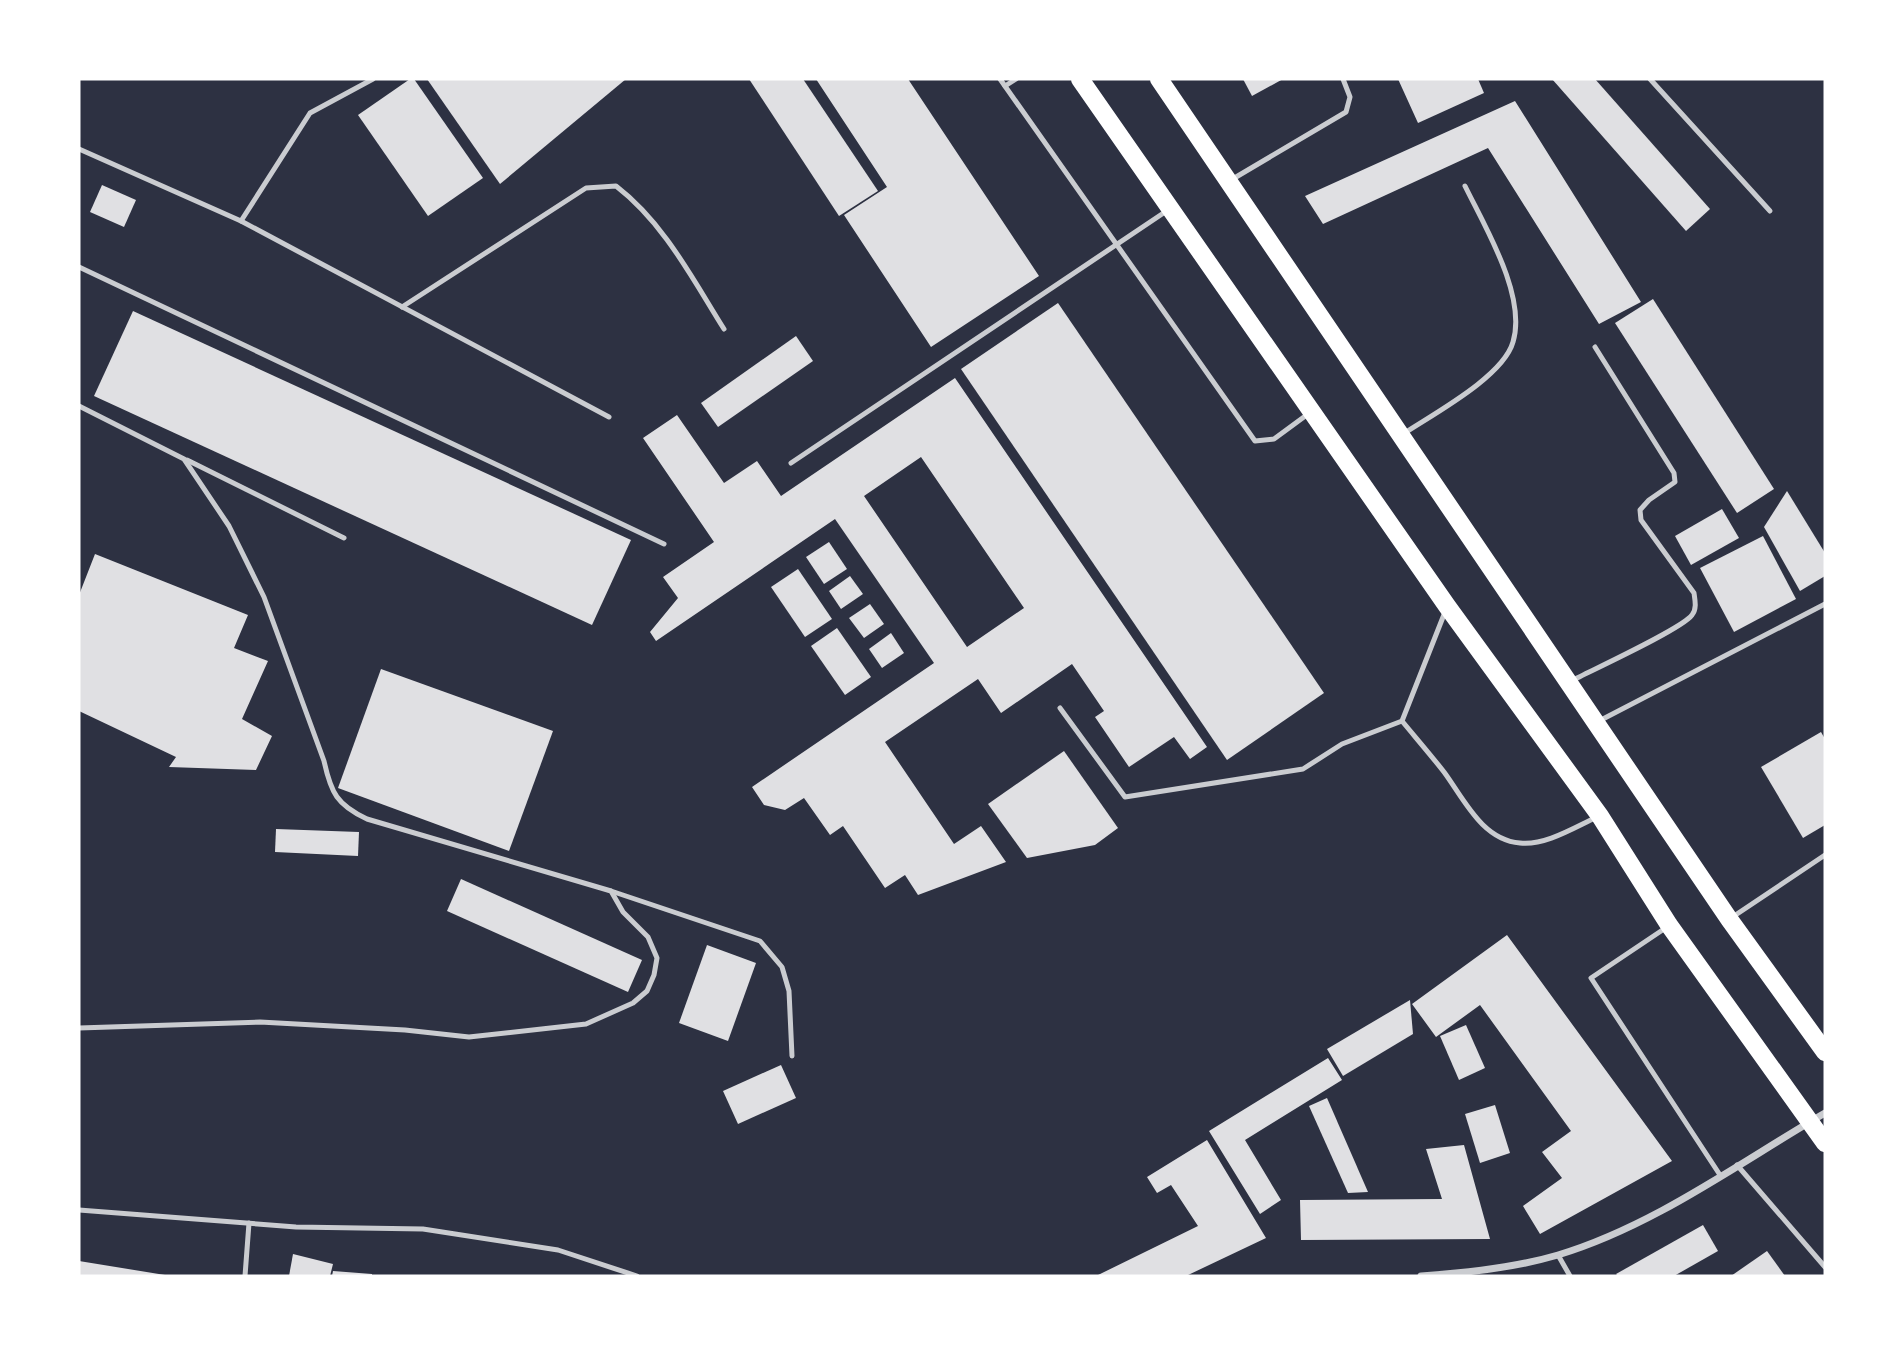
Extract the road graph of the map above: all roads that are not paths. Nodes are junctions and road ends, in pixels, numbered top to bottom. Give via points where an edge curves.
1 (373, 79) edge
2 (999, 79) edge
3 (1016, 79) edge
4 (1080, 79) edge
5 (1159, 79) edge
6 (1343, 79) edge
7 (1650, 79) edge
8 (1005, 86) junction
9 (79, 149) edge
10 (1228, 182) junction
11 (1465, 186) dead end
12 (1170, 209) junction
13 (1770, 211) dead end
14 (241, 221) junction
15 (1118, 244) junction
16 (79, 267) edge
17 (402, 307) junction
18 (724, 329) dead end
19 (1595, 347) dead end
20 (79, 406) edge
21 (1312, 411) junction
22 (609, 417) dead end
23 (1401, 436) junction
24 (184, 458) junction
25 (791, 463) dead end
26 (344, 538) dead end
27 (664, 544) dead end
28 (1825, 604) edge
29 (1447, 606) junction
30 (1568, 682) junction
31 (1060, 708) dead end
32 (1402, 721) junction
33 (1596, 723) junction
34 (1600, 816) junction
35 (1825, 855) edge
36 (611, 891) junction
37 (1729, 919) junction
38 (1670, 925) junction
39 (79, 1028) edge
40 (1825, 1052) edge
41 (792, 1056) dead end
42 (1818, 1117) edge
43 (1825, 1143) edge
44 (1737, 1165) junction
45 (1720, 1175) junction
46 (79, 1210) edge
47 (249, 1223) junction
48 (1558, 1255) junction
49 (1825, 1267) edge
50 (244, 1276) edge
51 (637, 1276) edge
52 (1421, 1276) edge
53 (1570, 1276) edge

1 - 14 lane via 310,113
2 - 8 lane
3 - 8 lane
4 - 12 main road
5 - 10 main road
6 - 10 lane via 1350,97 1346,112
7 - 13 lane
8 - 15 lane
9 - 14 lane
10 - 23 main road
11 - 23 lane via 1511,293 1516,322 1513,344 1474,387
12 - 15 lane
12 - 21 main road
14 - 17 lane
15 - 21 lane via 1255,441 1273,439
15 - 25 lane
16 - 27 lane
17 - 18 lane via 586,188 616,186 638,203 662,232
17 - 22 lane
19 - 30 lane via 1674,473 1675,482 1640,510 1641,520 1694,593 1695,606 1692,615 1668,630
20 - 24 lane
21 - 29 main road
23 - 30 main road
24 - 26 lane
24 - 36 lane via 229,526 264,597 324,761 329,788 346,810
28 - 33 lane
29 - 32 lane
29 - 34 main road
30 - 33 main road
31 - 32 lane via 1125,797 1303,769 1342,744
32 - 34 lane via 1468,808 1489,831 1505,840 1523,844
33 - 37 main road
34 - 38 main road
35 - 37 lane
36 - 39 lane via 623,912 648,937 657,958 654,975 647,991 633,1003 586,1024 469,1037 260,1022
36 - 41 lane via 760,941 782,967 789,991
37 - 40 main road
38 - 42 main road
38 - 45 lane via 1591,978
42 - 43 main road
42 - 44 street
44 - 45 street
44 - 49 lane
45 - 48 street via 1609,1236
46 - 47 lane
47 - 50 lane
47 - 51 lane via 423,1229 558,1250
48 - 52 street via 1508,1267
48 - 53 lane

